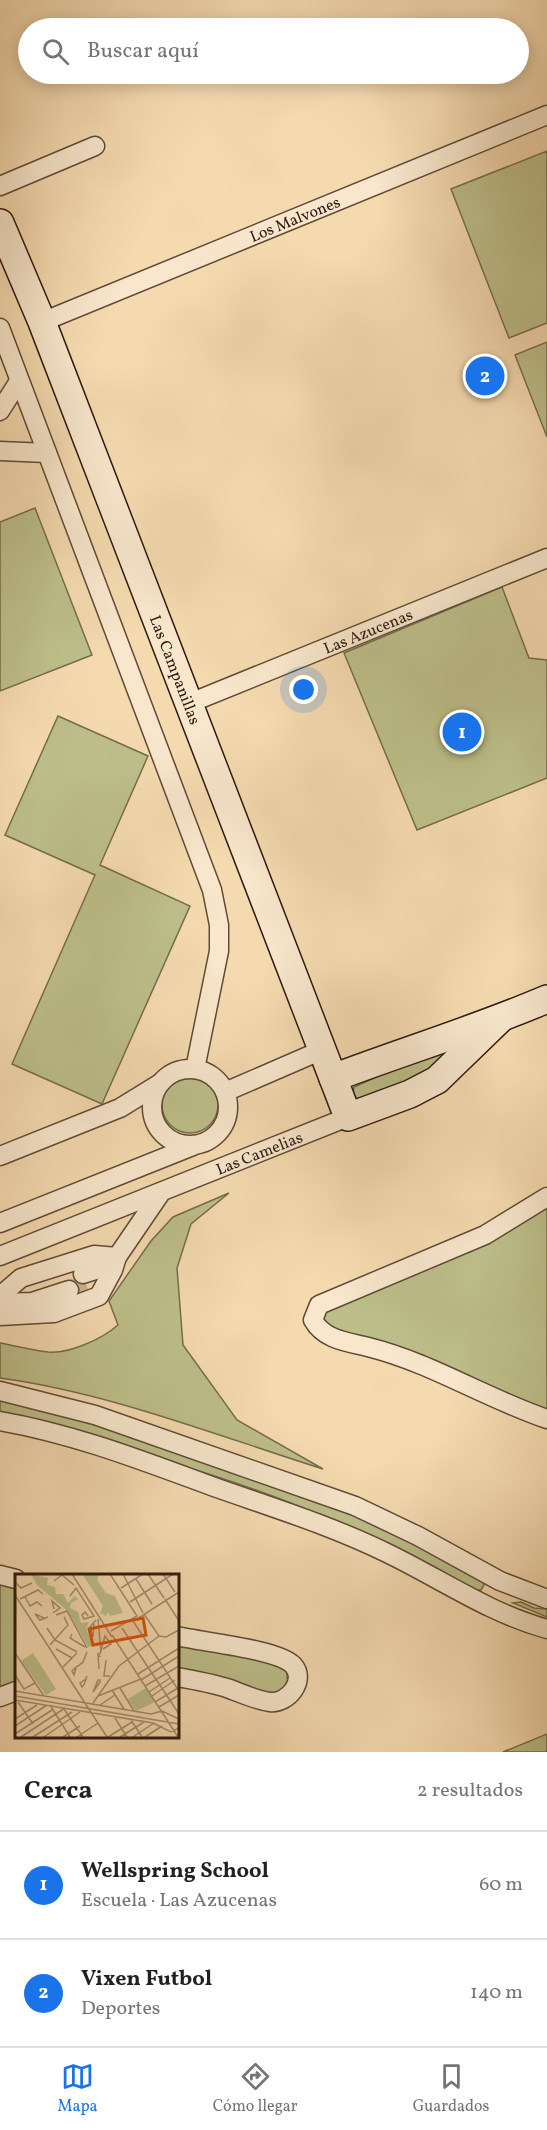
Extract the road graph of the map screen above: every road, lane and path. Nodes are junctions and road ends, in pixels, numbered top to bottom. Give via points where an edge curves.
1 (547, 115) edge
2 (95, 146) dead end
3 (0, 186) edge
4 (0, 223) edge
5 (42, 322) junction
6 (0, 328) edge
7 (19, 381) junction
8 (0, 411) edge
9 (0, 451) edge
10 (47, 453) junction
11 (547, 558) edge
12 (190, 703) junction
13 (547, 999) edge
14 (500, 1019) junction
15 (322, 1050) junction
16 (195, 1069) junction
17 (333, 1078) junction
18 (159, 1084) junction
19 (225, 1092) junction
20 (348, 1118) junction
21 (198, 1144) junction
22 (0, 1156) edge
23 (160, 1194) junction
24 (547, 1197) edge
25 (0, 1223) edge
26 (0, 1256) edge
27 (117, 1257) junction
28 (85, 1278) tunnel mouth
29 (67, 1285) tunnel mouth
30 (0, 1296) edge
31 (0, 1301) edge
32 (0, 1316) edge
33 (0, 1391) edge
34 (547, 1419) edge
35 (0, 1421) edge
36 (0, 1575) edge
37 (15, 1579) edge
38 (500, 1581) junction
39 (547, 1599) edge
40 (488, 1607) junction
41 (547, 1629) edge
42 (178, 1636) edge
43 (178, 1677) edge
44 (15, 1691) edge
45 (0, 1697) edge

1 - 5 street, Los Malvones
2 - 3 street
4 - 5 street, Las Campanillas
5 - 12 street, Las Campanillas
6 - 7 street
7 - 8 street
7 - 10 street
9 - 10 street
10 - 16 street via 212,890 219,951
11 - 12 street, Las Azucenas
12 - 15 street, Las Campanillas
13 - 14 street, Las Camelias
14 - 17 street, Las Camelias
14 - 20 street, Las Camelias via 437,1080
15 - 17 street, Las Campanillas
15 - 19 street
16 - 18 street via 181,1069
16 - 19 street via 213,1077
17 - 20 street, Las Campanillas
18 - 21 street via 152,1109 158,1128 172,1141
18 - 22 street via 120,1108
19 - 21 street via 226,1119 210,1139
20 - 23 street, Las Camelias
21 - 25 street
23 - 26 street, Las Camelias
23 - 27 street
24 - 34 street via 485,1235 319,1305 313,1320 324,1335 423,1364 496,1400
27 - 28 street
27 - 30 street via 94,1255 43,1270 21,1278
27 - 32 street via 99,1296 54,1313
29 - 31 street
33 - 38 street via 95,1414 355,1506
35 - 40 street via 90,1443 295,1514 387,1553
36 - 37 street
38 - 39 street
38 - 40 street
40 - 41 street
42 - 43 street via 278,1657 291,1662 297,1680 289,1696 271,1702
44 - 45 street

